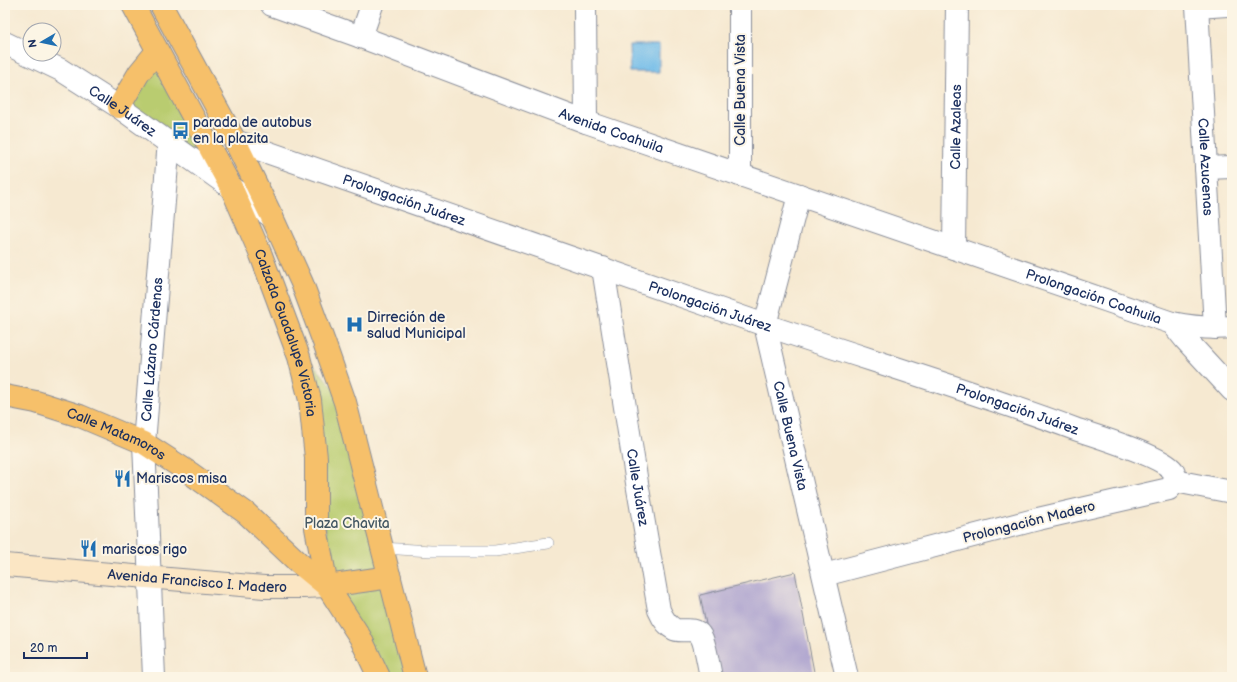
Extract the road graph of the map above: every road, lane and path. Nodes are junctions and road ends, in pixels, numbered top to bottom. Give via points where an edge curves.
1 (133, 5) edge
2 (161, 5) edge
3 (272, 5) edge
4 (372, 5) edge
5 (585, 5) edge
6 (740, 5) edge
7 (957, 5) edge
8 (1227, 5) edge
9 (1197, 6) edge
10 (361, 37) junction
11 (5, 43) edge
12 (157, 51) junction
13 (119, 107) junction
14 (586, 122) junction
15 (169, 141) junction
16 (234, 141) junction
17 (1232, 167) edge
18 (1206, 168) junction
19 (740, 175) junction
20 (232, 189) junction
21 (799, 195) junction
22 (272, 217) junction
23 (954, 248) junction
24 (603, 268) junction
25 (1172, 323) junction
26 (765, 325) junction
27 (1224, 328) edge
28 (1232, 390) edge
29 (5, 396) edge
30 (144, 443) junction
31 (1175, 481) junction
32 (1232, 492) edge
33 (548, 542) dead end
34 (382, 548) junction
35 (5, 565) edge
36 (824, 575) junction
37 (150, 577) junction
38 (390, 577) junction
39 (327, 586) junction
40 (154, 677) edge
41 (379, 677) edge
42 (415, 677) edge
43 (711, 677) edge
44 (847, 677) edge

1 - 12 main road, Calzada Guadalupe Victoria
2 - 16 main road, Calzada Guadalupe Victoria
3 - 10 street, Avenida Coahuila
4 - 10 street
5 - 14 street
6 - 19 street, Calle Buena Vista
7 - 23 street, Calle Azaleas
8 - 9 street
9 - 18 street, Calle Azucenas
10 - 14 street, Avenida Coahuila
11 - 13 street, Calle Juárez via 61,70
12 - 13 main road
12 - 20 main road, Calzada Guadalupe Victoria
13 - 15 street, Calle Juárez
14 - 19 street, Avenida Coahuila
15 - 20 street, Calle Juárez
15 - 30 street, Calle Lázaro Cárdenas
16 - 22 main road, Calzada Guadalupe Victoria
16 - 24 street, Prolongación Juárez
17 - 18 street
18 - 27 street, Calle Azucenas
19 - 21 street, Avenida Coahuila
20 - 22 street, Calle Juárez
20 - 39 main road, Calzada Guadalupe Victoria via 261,255 299,357 310,400 316,458 316,528
21 - 23 street, Avenida Coahuila
21 - 26 street, Calle Buena Vista
22 - 34 main road, Calzada Guadalupe Victoria via 302,283 345,402
23 - 25 street, Prolongación Coahuila
24 - 26 street, Prolongación Juárez
24 - 43 street, Calle Juárez via 659,610 665,622 674,630 695,631 700,635
25 - 27 street via 1195,328
25 - 28 street, Prolongación Coahuila
26 - 31 street, Prolongación Juárez via 1149,455 1173,472
26 - 36 street, Calle Buena Vista
29 - 30 main road, Calle Matamoros via 36,402 80,416
30 - 37 street, Calle Lázaro Cárdenas
30 - 39 main road, Calle Matamoros via 246,513
31 - 32 street
31 - 36 street, Prolongación Madero via 1169,489 1158,492 1038,519
33 - 34 lane via 495,551 431,552
34 - 38 main road, Calzada Guadalupe Victoria
35 - 37 main road, Avenida Francisco I. Madero
36 - 44 street, Calle Buena Vista
37 - 39 main road, Avenida Francisco I. Madero via 264,587
37 - 40 street, Calle Lázaro Cárdenas
38 - 39 main road, Avenida Francisco I. Madero
38 - 42 main road, Calzada Guadalupe Victoria
39 - 41 main road, Calzada Guadalupe Victoria via 360,638

